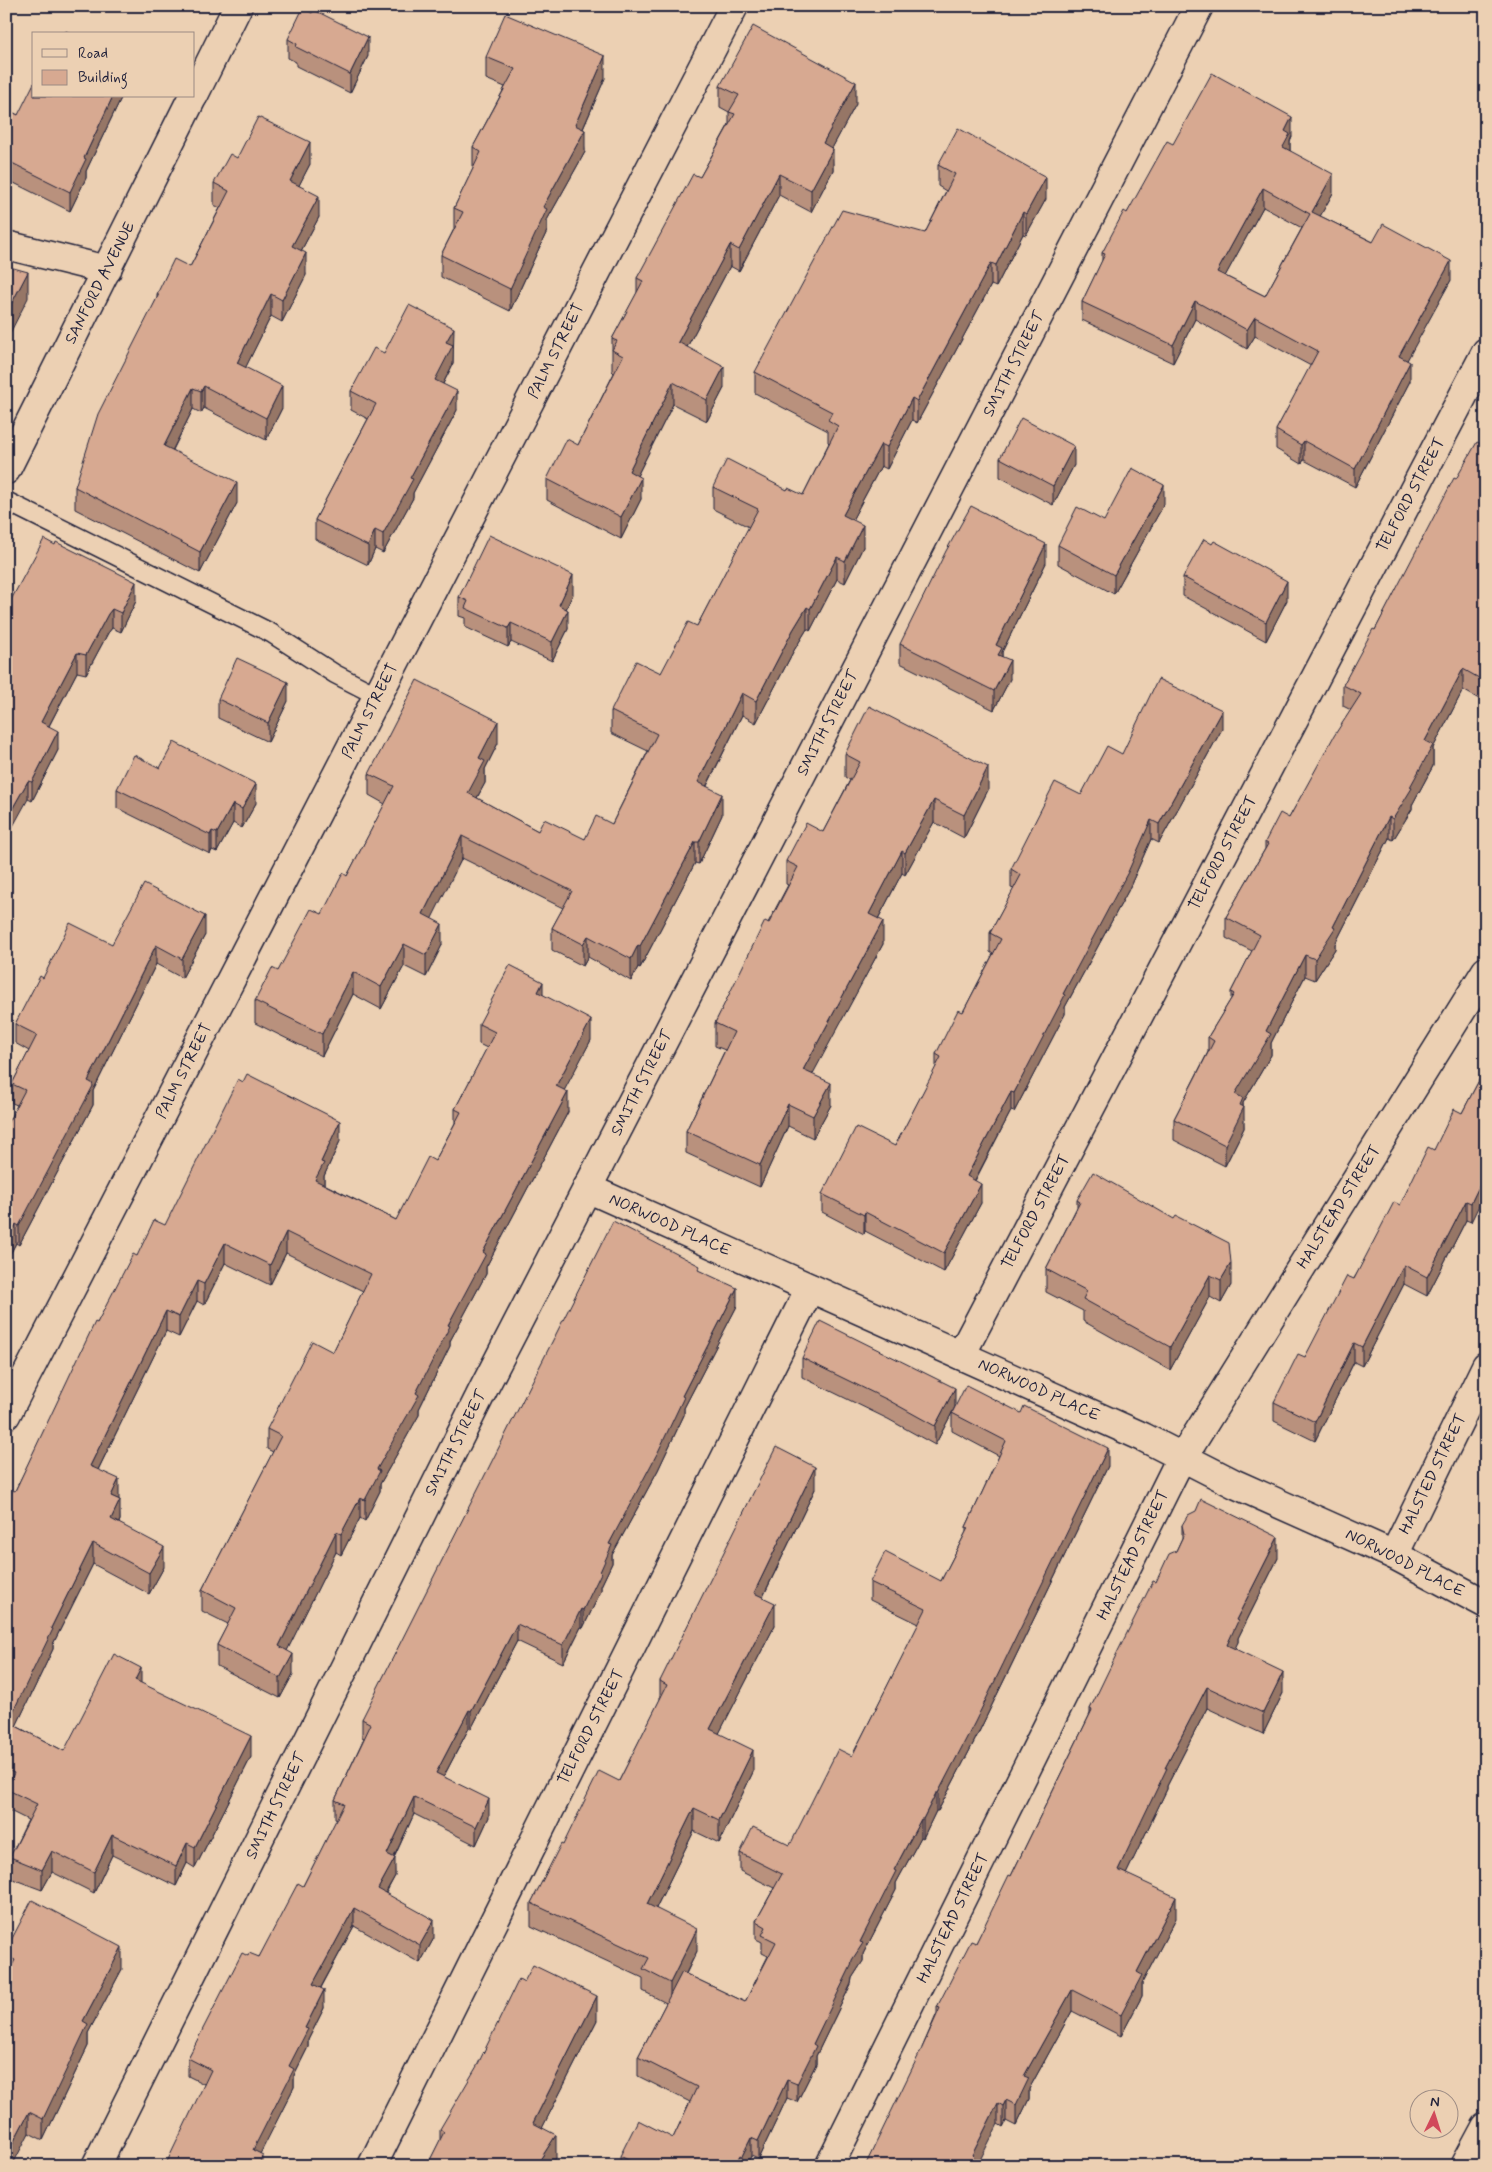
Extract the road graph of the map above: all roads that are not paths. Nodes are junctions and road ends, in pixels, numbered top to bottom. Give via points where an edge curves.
1 (734, 6) edge
2 (1199, 6) edge
3 (234, 16) edge
4 (195, 94) edge
5 (193, 98) edge
6 (6, 245) edge
7 (107, 270) junction
8 (1486, 352) edge
9 (6, 470) edge
10 (6, 501) edge
11 (378, 696) junction
12 (1486, 971) edge
13 (587, 1188) junction
14 (810, 1288) junction
15 (961, 1355) junction
16 (1486, 1366) edge
17 (6, 1416) edge
18 (1184, 1457) junction
19 (1394, 1555) junction
20 (1486, 1604) edge
21 (1486, 2127) edge
22 (96, 2166) edge
23 (372, 2166) edge
24 (829, 2166) edge
25 (1465, 2166) edge

1 - 11 street, PALM STREET
2 - 13 street, SMITH STREET
3 - 4 street, SANFORD AVENUE
5 - 7 street, SANFORD AVENUE
6 - 7 street
7 - 9 street, SANFORD AVENUE
8 - 15 street, TELFORD STREET
10 - 11 lane via 271,633 334,674
11 - 17 street, PALM STREET
12 - 18 street, HALSTEAD STREET
13 - 14 street, NORWOOD PLACE
13 - 22 street, SMITH STREET
14 - 15 street, NORWOOD PLACE
14 - 23 street, TELFORD STREET
15 - 18 street, NORWOOD PLACE
16 - 19 street, HALSTED STREET
18 - 19 street, NORWOOD PLACE
18 - 24 street, HALSTEAD STREET
19 - 20 street, NORWOOD PLACE
21 - 25 street

